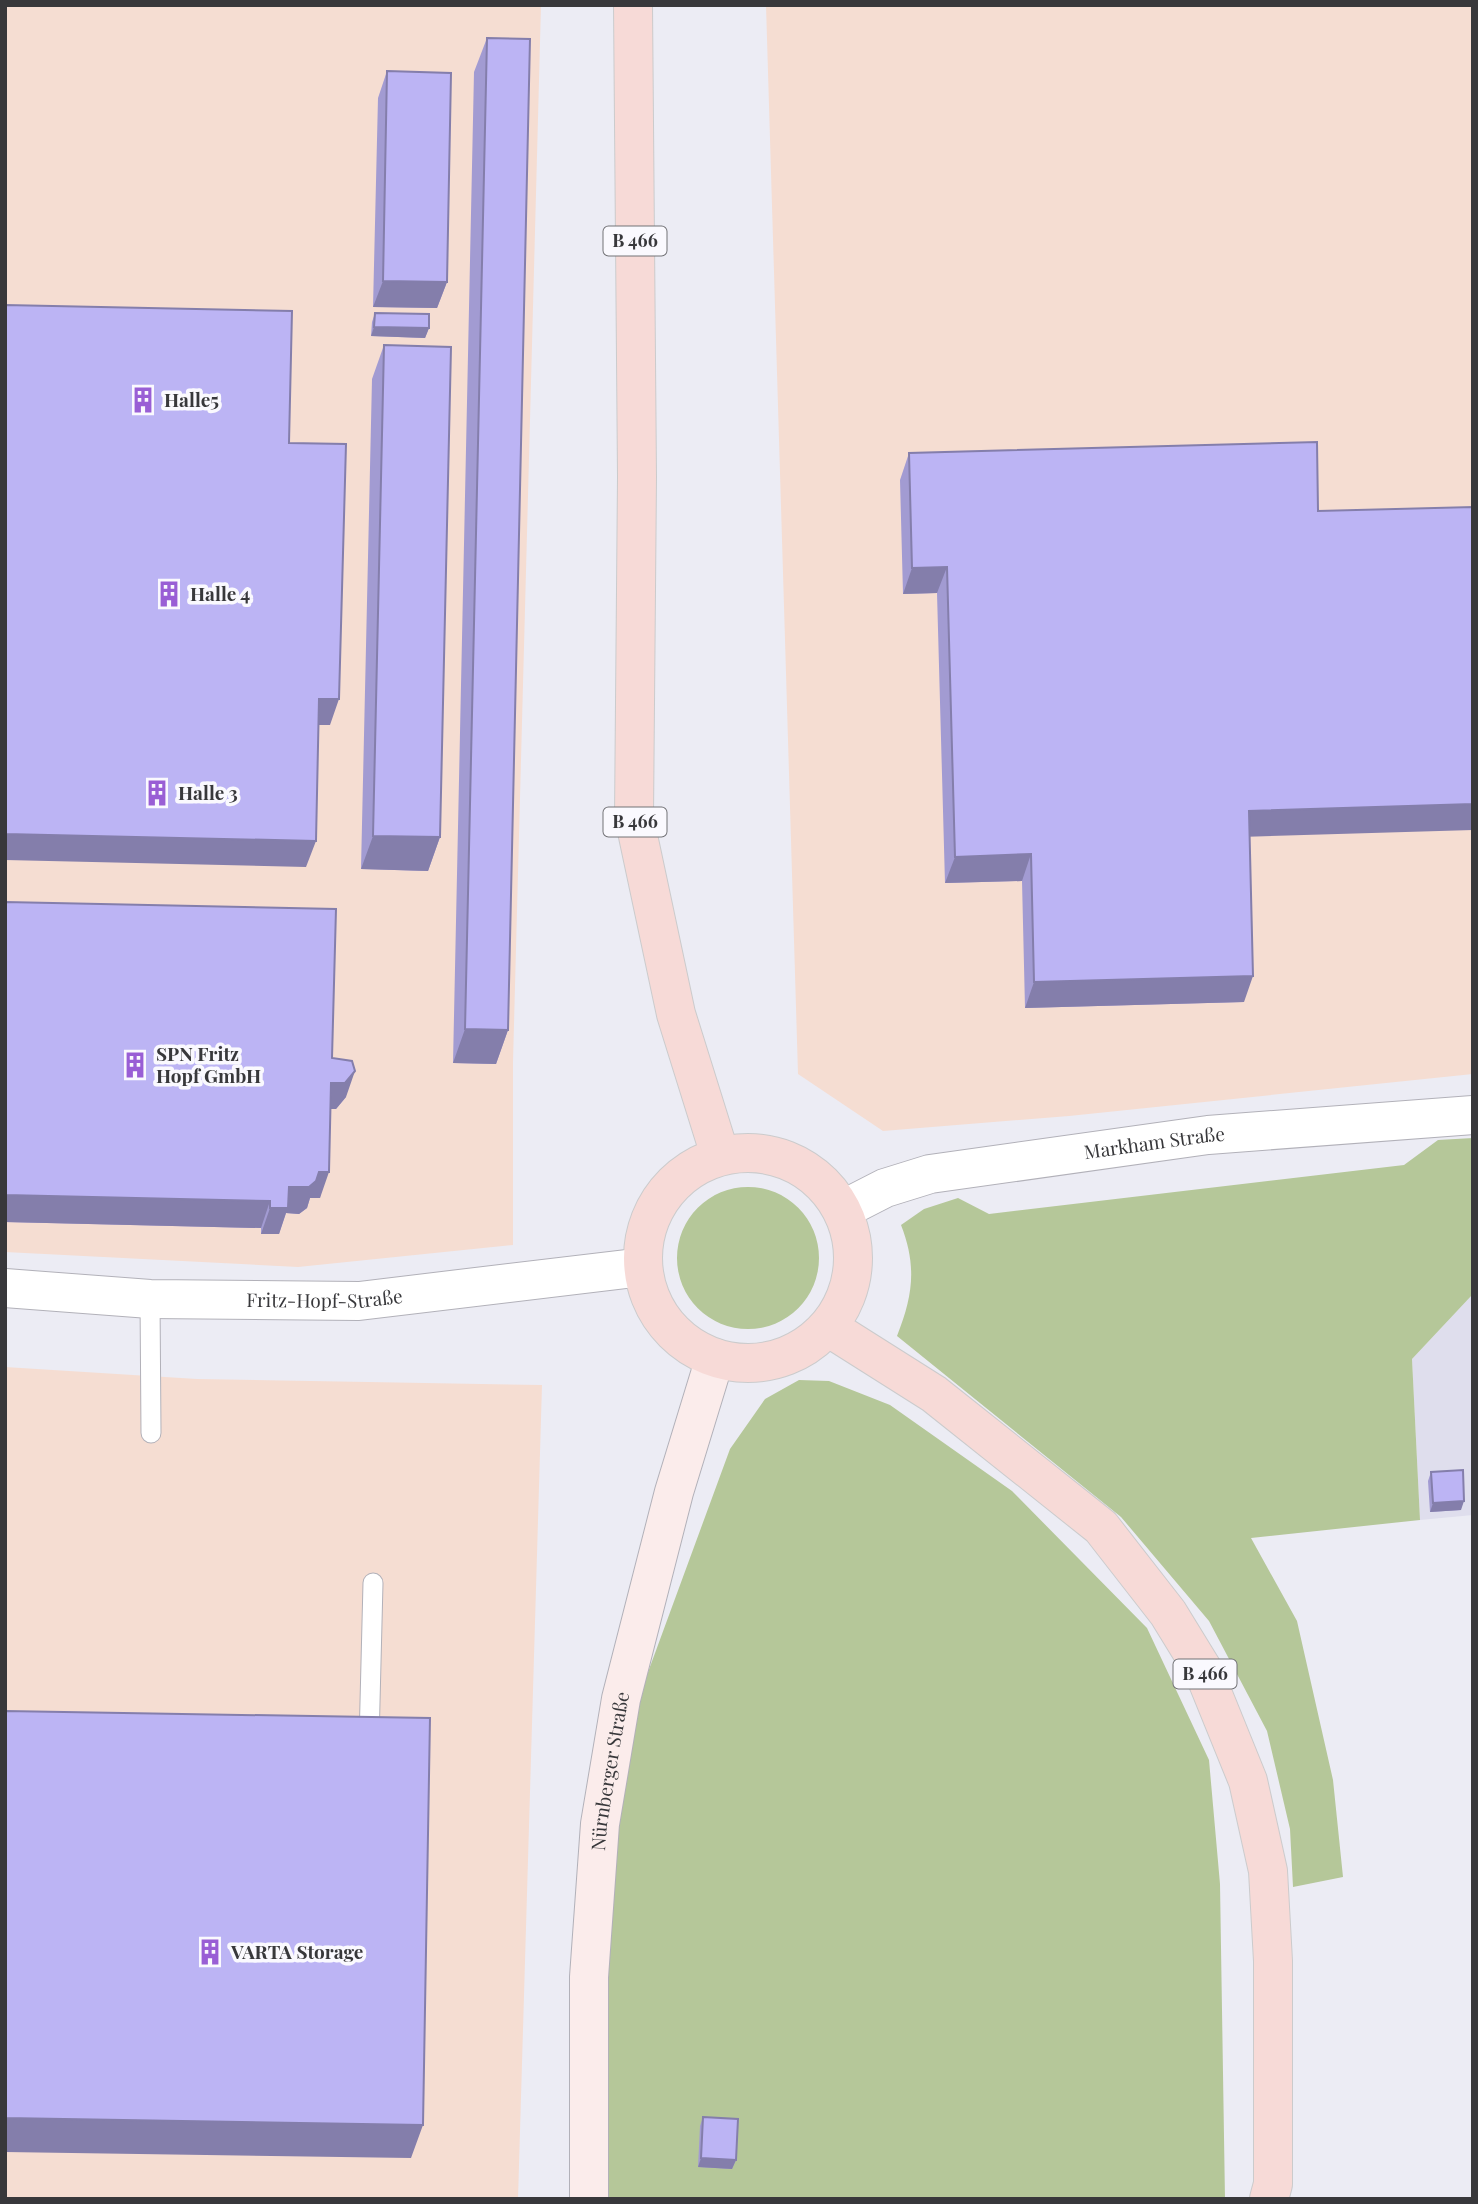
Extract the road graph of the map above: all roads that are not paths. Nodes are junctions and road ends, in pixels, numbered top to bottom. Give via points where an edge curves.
1 (632, 5) edge
2 (1473, 1115) edge
3 (720, 1155) junction
4 (842, 1210) junction
5 (643, 1267) junction
6 (5, 1288) edge
7 (150, 1299) junction
8 (828, 1327) junction
9 (715, 1358) junction
10 (150, 1433) dead end
11 (373, 1583) dead end
12 (369, 1742) edge
13 (1274, 2194) edge
14 (589, 2199) edge

1 - 3 main road, B 466 via 637,463 634,817 676,1014
2 - 4 street, Markham Straße via 1208,1135 930,1174 885,1188
3 - 4 main road via 757,1152 791,1161 821,1181
3 - 5 main road via 687,1171 662,1197 646,1230
4 - 8 main road via 852,1239 853,1270 845,1300
5 - 7 street, Fritz-Hopf-Straße via 359,1301
5 - 9 main road via 650,1297 665,1324 688,1344
6 - 7 street, Fritz-Hopf-Straße
7 - 10 lane
8 - 9 main road via 805,1347 776,1360 746,1364
8 - 13 main road, B 466 via 934,1394 1101,1527 1168,1613 1203,1670 1248,1781 1268,1871
9 - 14 main road, Nürnberger Straße via 674,1492 621,1699 600,1824 589,1977
11 - 12 lane

